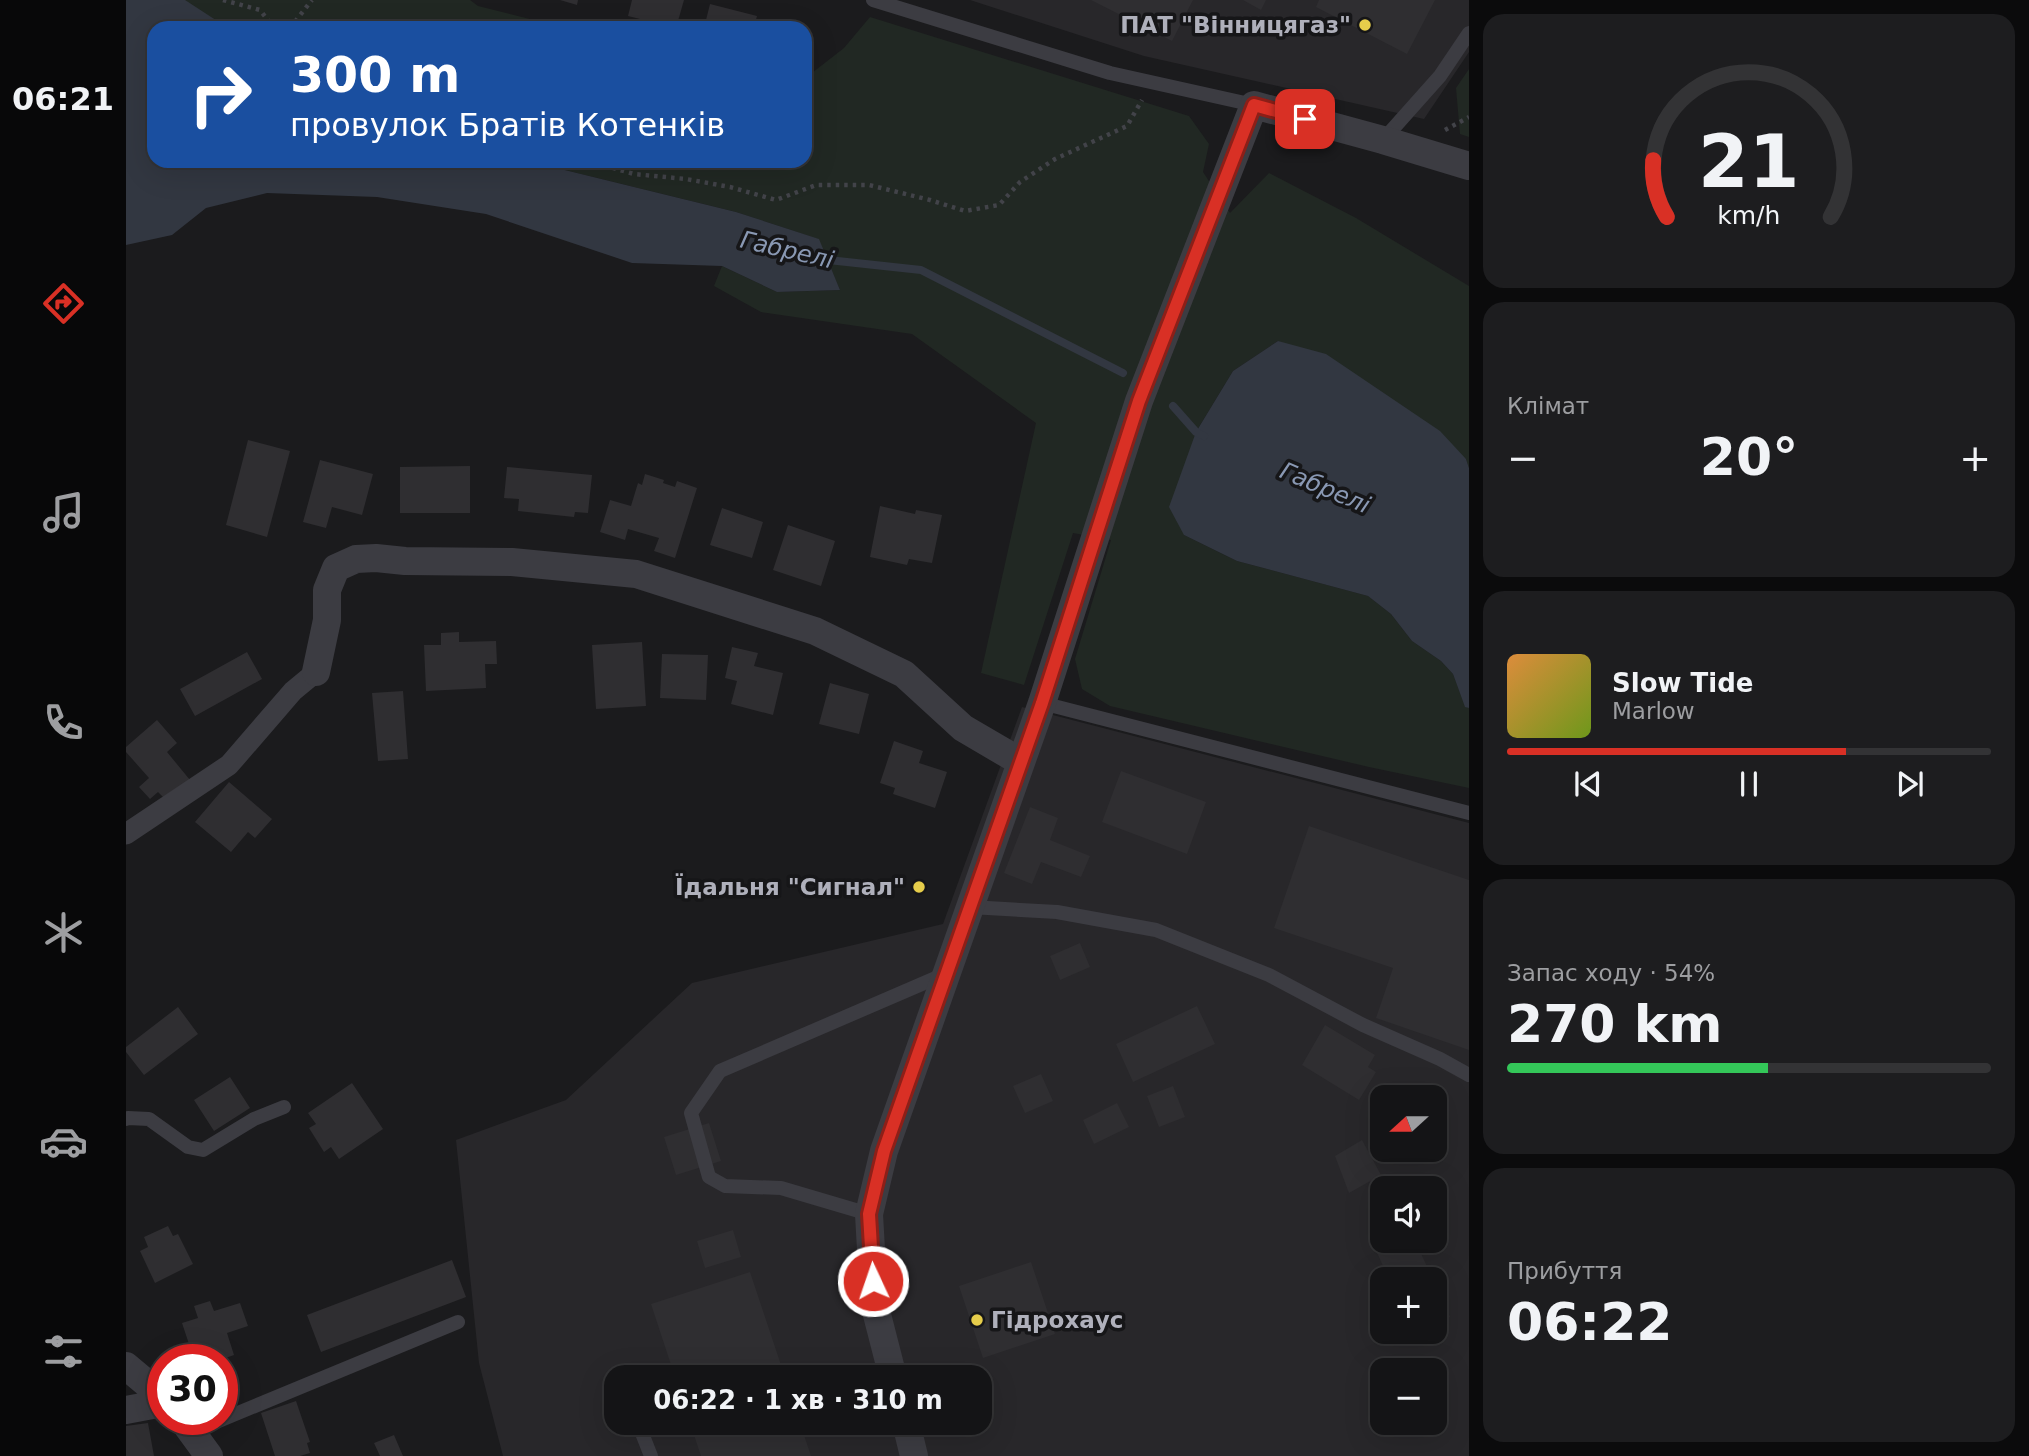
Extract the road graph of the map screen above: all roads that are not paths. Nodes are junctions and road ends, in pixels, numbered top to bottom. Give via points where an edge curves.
1 (873, 0) edge
2 (1469, 33) edge
3 (1254, 105) junction
4 (1383, 140) junction
5 (1469, 166) edge
6 (316, 673) joint
7 (1042, 703) junction
8 (1021, 762) junction
9 (1469, 813) edge
10 (126, 834) edge
11 (970, 907) junction
12 (947, 973) junction
13 (1469, 1074) edge
14 (284, 1107) dead end
15 (126, 1119) edge
16 (869, 1214) junction
17 (458, 1322) dead end
18 (891, 1365) edge
19 (126, 1366) edge
20 (147, 1383) edge
21 (147, 1406) edge
22 (238, 1407) edge
23 (126, 1410) edge
24 (194, 1435) edge
25 (643, 1435) edge
26 (909, 1435) edge
27 (209, 1456) edge
28 (651, 1456) edge
29 (914, 1456) edge

1 - 3 lane via 1110,73
2 - 4 lane via 1440,76
3 - 4 street
3 - 7 street via 1139,401
4 - 5 street
6 - 8 street via 327,620 327,590 336,568 356,559 512,562 636,574 815,631 904,674 962,727
6 - 10 street via 293,691 229,765
7 - 8 street
7 - 9 lane
8 - 11 street
11 - 12 street
11 - 13 lane via 1057,912 1156,930 1269,975
12 - 16 street via 884,1151
12 - 16 lane via 720,1071 691,1114 709,1177 725,1186 781,1188
14 - 15 lane via 254,1119 204,1150 188,1147 149,1119
16 - 18 street via 874,1303
17 - 22 lane
19 - 20 street
21 - 23 street
24 - 27 street
25 - 28 lane
26 - 29 street

